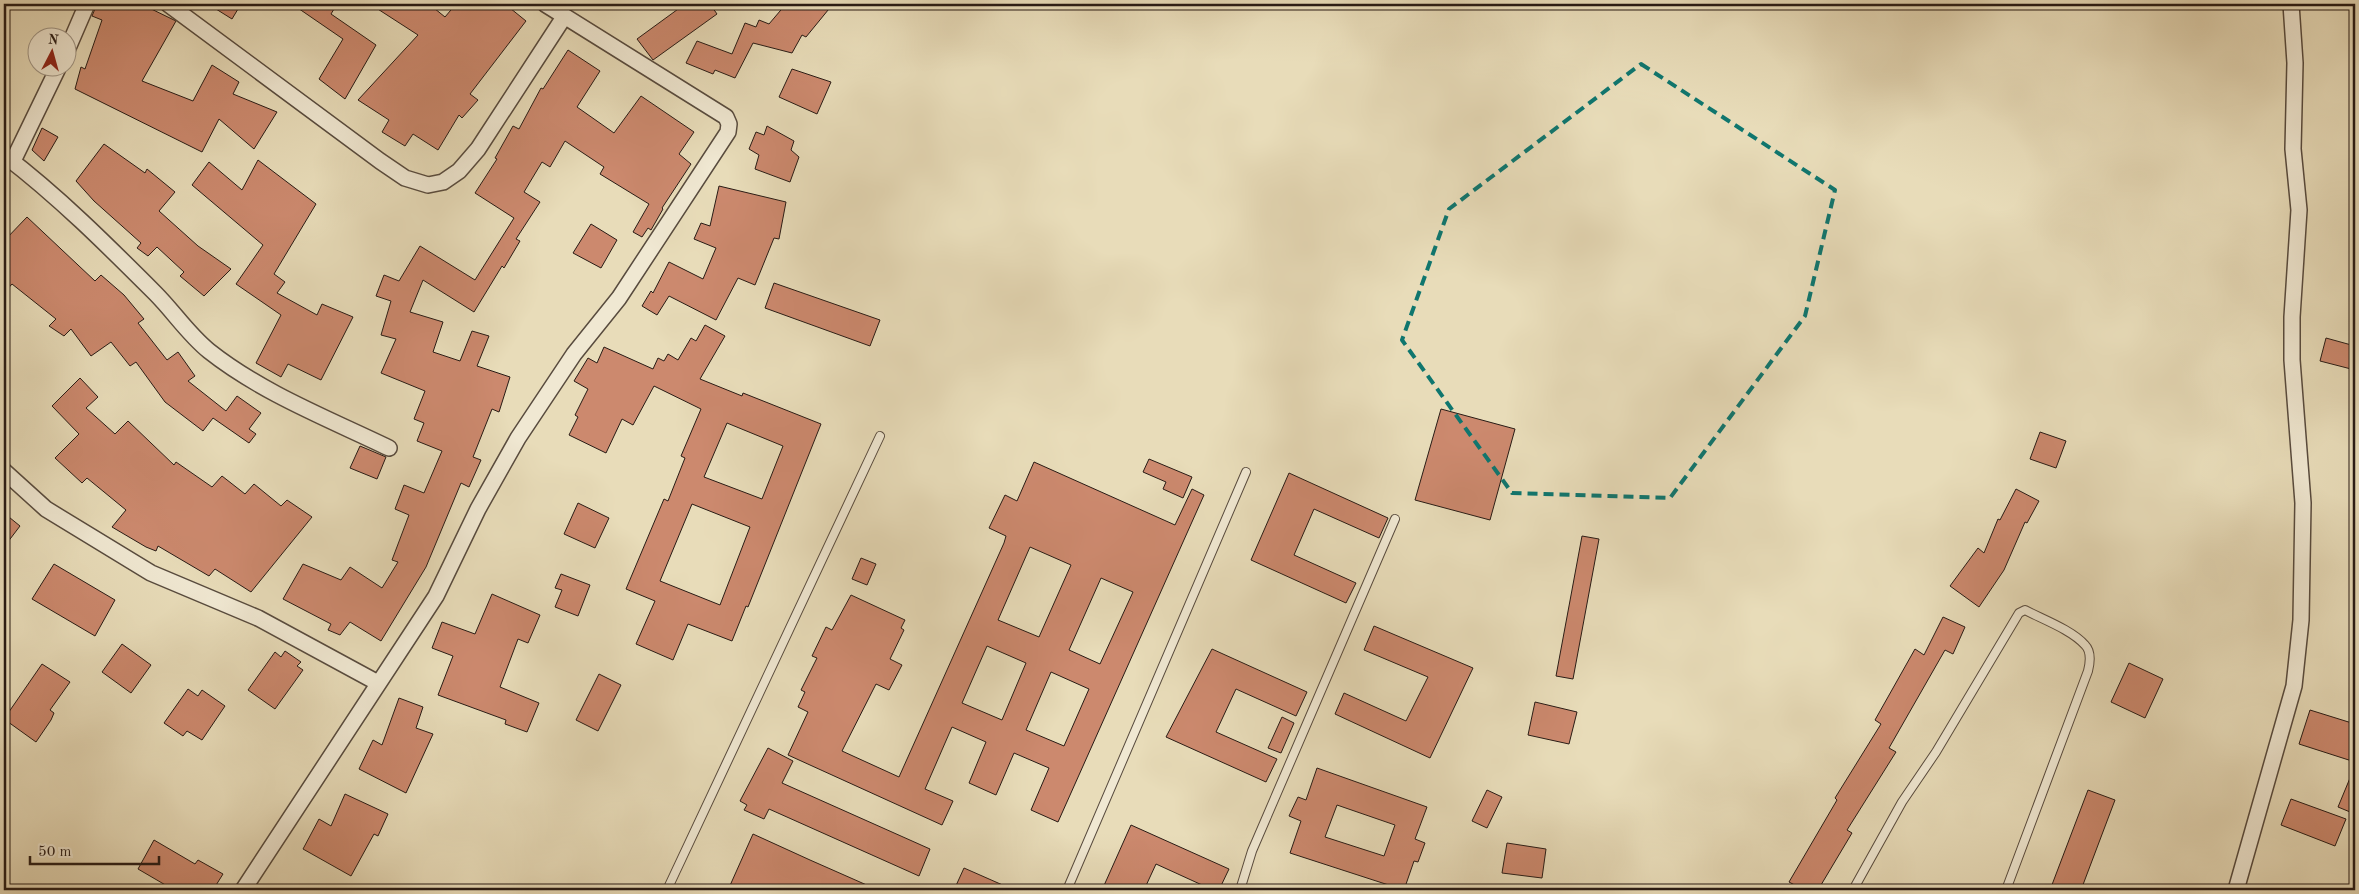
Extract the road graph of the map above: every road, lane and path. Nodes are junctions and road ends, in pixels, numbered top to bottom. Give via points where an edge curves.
1 (87, 4) edge
2 (168, 4) edge
3 (545, 4) edge
4 (2291, 4) edge
5 (564, 17) junction
6 (77, 28) edge
7 (52, 78) edge
8 (8, 158) edge
9 (880, 436) dead end
10 (389, 448) dead end
11 (4, 471) edge
12 (1246, 472) dead end
13 (1395, 519) dead end
14 (378, 682) junction
15 (2242, 889) edge
16 (242, 890) edge
17 (667, 890) edge
18 (1067, 890) edge
19 (1240, 890) edge
20 (1853, 890) edge
21 (2006, 890) edge

1 - 6 street
2 - 5 street via 380,162 405,178 428,185 443,182 459,171 478,149
3 - 5 street
4 - 15 street via 2295,63 2293,149 2299,210 2292,360 2303,503 2300,620 2294,686
5 - 14 street via 726,117 728,132 619,298 574,354 518,438 478,509 436,596
7 - 8 street
8 - 10 street via 48,190 210,351 244,375
9 - 17 lane
11 - 14 street via 46,509 151,573 258,618
12 - 18 lane
13 - 19 lane via 1252,851
14 - 16 street
20 - 21 lane via 1902,802 1936,752 2019,613 2025,610 2086,645 2090,657 2088,671

